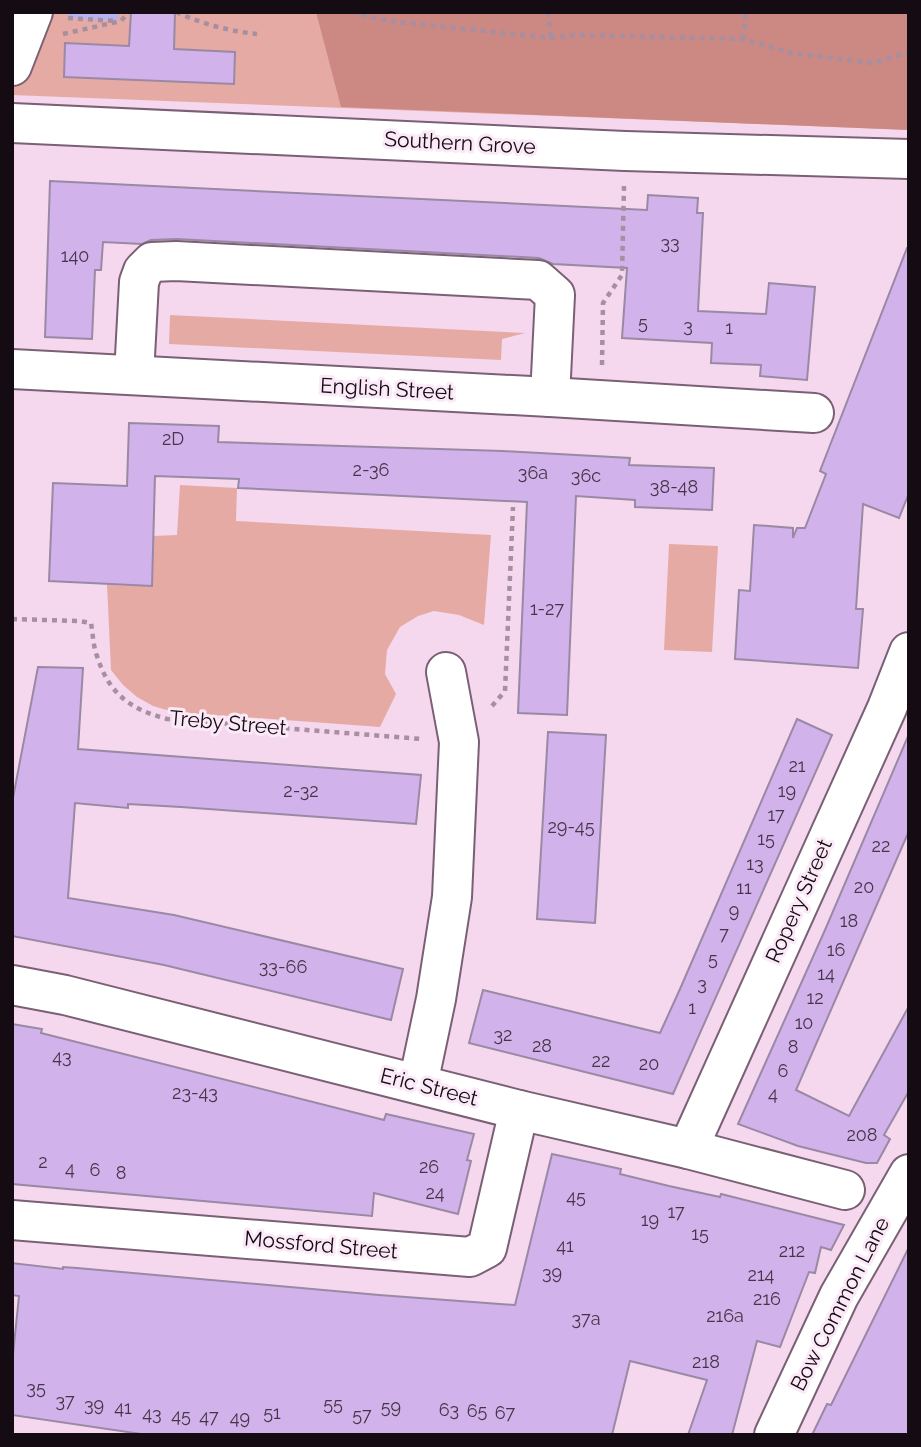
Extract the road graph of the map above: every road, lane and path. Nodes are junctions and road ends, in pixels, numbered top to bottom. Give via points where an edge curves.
1 (129, 12) edge
2 (176, 12) edge
3 (352, 12) edge
4 (548, 12) edge
5 (746, 12) edge
6 (50, 15) edge
7 (121, 22) junction
8 (257, 34) dead end
9 (551, 38) junction
10 (743, 39) junction
11 (909, 52) edge
12 (14, 59) edge
13 (13, 131) edge
14 (625, 151) junction
15 (909, 159) edge
16 (12, 369) edge
17 (134, 375) junction
18 (550, 397) junction
19 (601, 400) junction
20 (814, 413) dead end
21 (513, 507) dead end
22 (12, 619) edge
23 (909, 652) edge
24 (446, 672) dead end
25 (459, 742) junction
26 (12, 985) edge
27 (418, 1084) junction
28 (519, 1110) junction
29 (688, 1149) junction
30 (909, 1174) edge
31 (845, 1190) dead end
32 (898, 1218) edge
33 (12, 1220) edge
34 (774, 1435) edge

1 - 7 path
2 - 8 path via 231,31
3 - 9 path via 389,21
4 - 9 path
5 - 10 path
6 - 7 path
6 - 12 street
7 - 12 path via 49,37
9 - 10 path
10 - 11 path via 792,53 873,63
13 - 14 street, Southern Grove
14 - 15 street, Southern Grove
14 - 19 path via 622,275 604,303
16 - 17 street, English Street
17 - 18 street, English Street
17 - 18 street via 139,282 152,262 538,280 555,295
18 - 19 street, English Street
19 - 20 street, English Street
21 - 25 path via 505,691
22 - 25 path, Treby Street via 91,623 96,654 116,692 130,705 167,719
23 - 29 street, Ropery Street
24 - 25 street
25 - 27 street via 452,897
26 - 27 street, Eric Street
27 - 28 street, Eric Street
28 - 29 street, Eric Street
28 - 33 street, Mossford Street via 487,1248 470,1256
29 - 31 street, Eric Street
30 - 32 street, Bow Common Lane
32 - 34 street, Bow Common Lane via 839,1296

